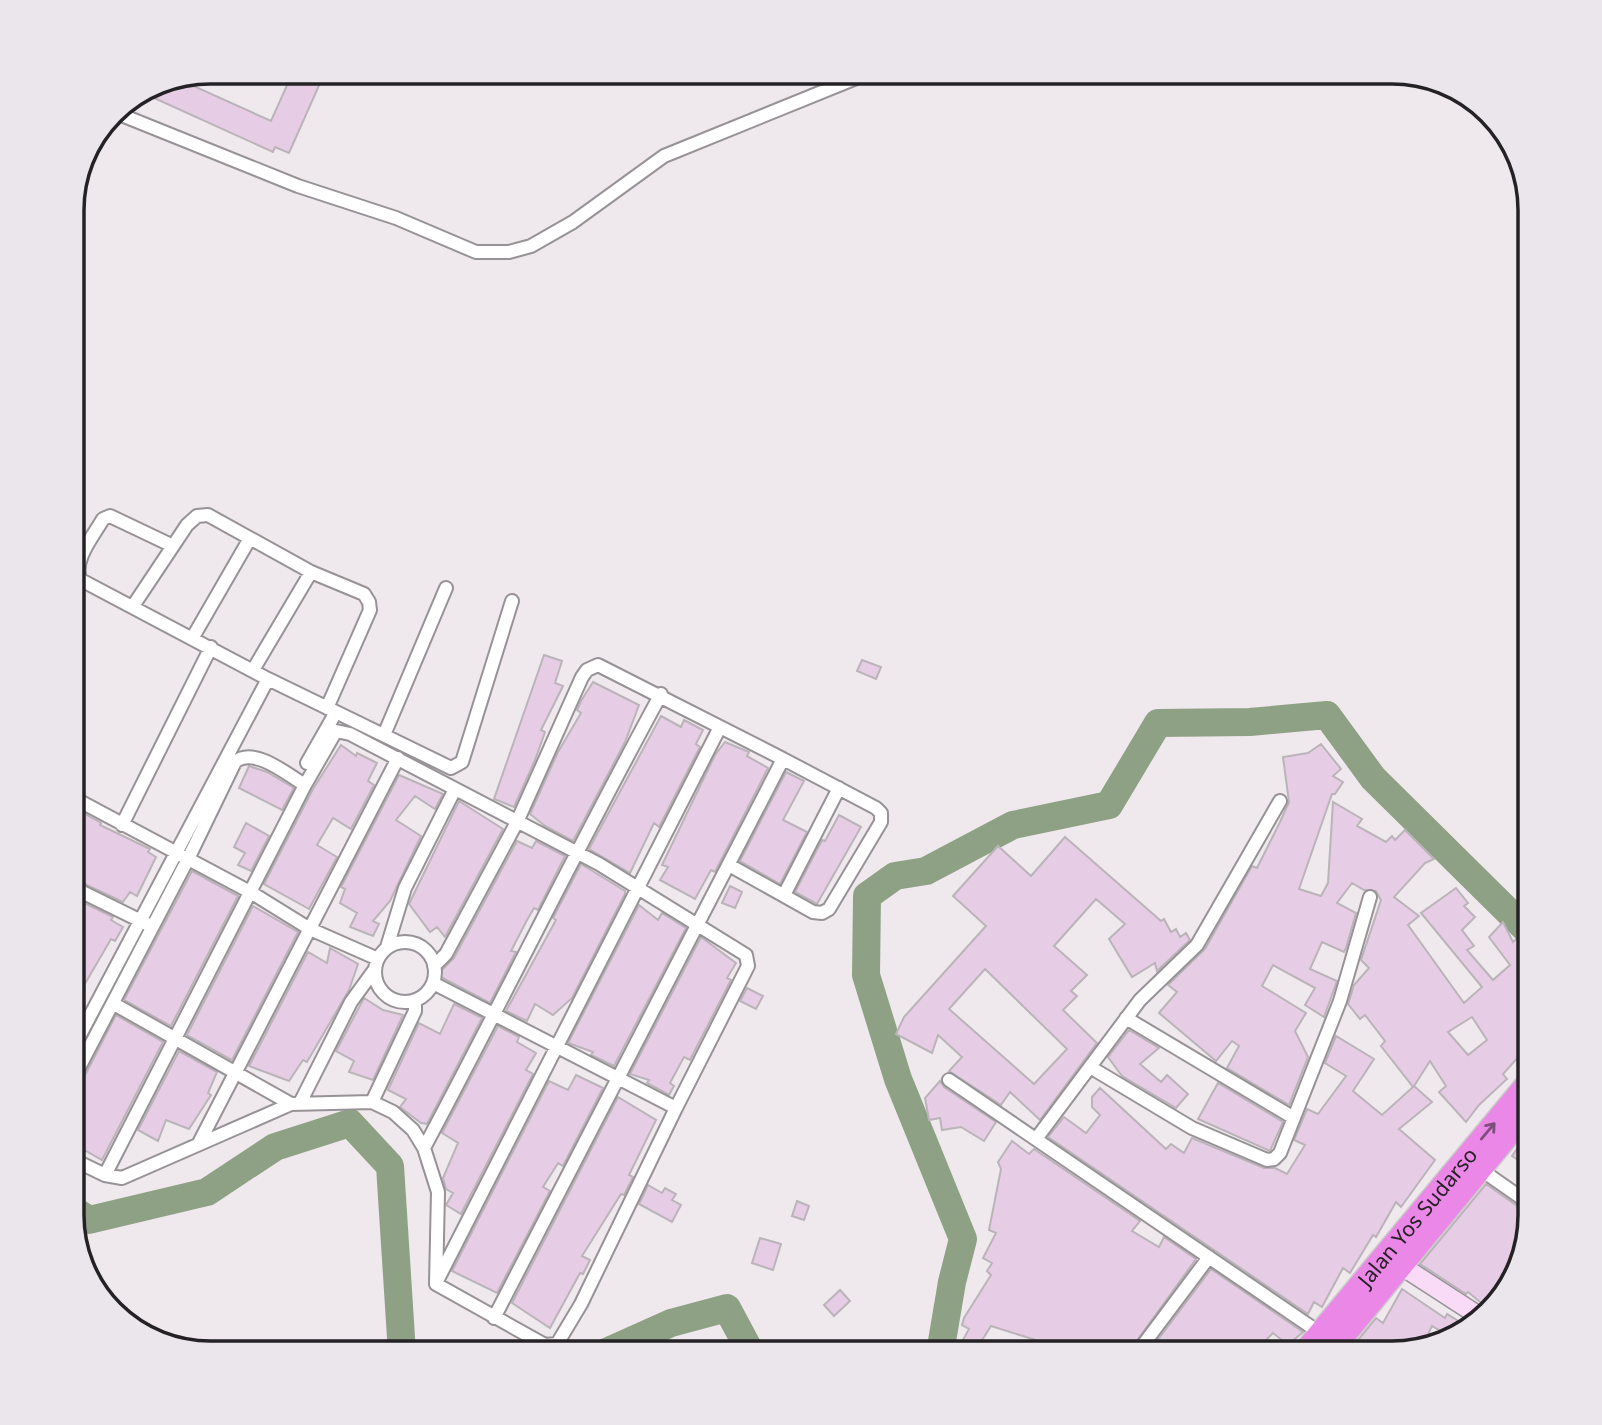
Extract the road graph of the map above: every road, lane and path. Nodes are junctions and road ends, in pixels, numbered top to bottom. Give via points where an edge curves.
1 (841, 84) edge
2 (126, 117) edge
3 (249, 540) junction
4 (173, 546) junction
5 (84, 554) edge
6 (311, 572) junction
7 (84, 582) edge
8 (446, 588) dead end
9 (512, 601) dead end
10 (133, 606) junction
11 (193, 638) junction
12 (211, 647) junction
13 (253, 670) junction
14 (268, 679) junction
15 (660, 694) junction
16 (332, 710) junction
17 (720, 727) junction
18 (384, 735) junction
19 (398, 758) junction
20 (783, 759) junction
21 (307, 763) dead end
22 (305, 785) junction
23 (839, 788) junction
24 (455, 789) junction
25 (1280, 801) dead end
26 (84, 804) edge
27 (517, 822) junction
28 (121, 825) junction
29 (575, 852) junction
30 (182, 856) junction
31 (730, 864) junction
32 (638, 886) junction
33 (84, 893) edge
34 (252, 893) junction
35 (784, 895) junction
36 (1370, 897) dead end
37 (141, 921) junction
38 (699, 924) junction
39 (153, 927) junction
40 (310, 929) junction
41 (387, 947) junction
42 (376, 964) junction
43 (434, 966) junction
44 (433, 983) junction
45 (415, 1001) junction
46 (114, 1004) junction
47 (495, 1016) junction
48 (1126, 1018) junction
49 (84, 1028) edge
50 (177, 1038) junction
51 (555, 1048) junction
52 (84, 1058) edge
53 (1090, 1068) junction
54 (235, 1073) junction
55 (617, 1079) junction
56 (949, 1080) dead end
57 (1518, 1097) edge
58 (372, 1102) junction
59 (295, 1103) junction
60 (676, 1108) junction
61 (1294, 1118) junction
62 (1518, 1123) edge
63 (1036, 1139) junction
64 (199, 1143) junction
65 (424, 1148) junction
66 (84, 1165) edge
67 (1480, 1169) junction
68 (104, 1175) junction
69 (1518, 1196) edge
70 (1209, 1257) junction
71 (1392, 1260) junction
72 (436, 1284) junction
73 (1473, 1312) edge
74 (494, 1318) junction
75 (537, 1341) edge
76 (559, 1341) edge
77 (1146, 1341) edge
78 (1322, 1341) edge
79 (1327, 1341) edge

1 - 2 street via 664,156 552,236 531,246 489,254 298,186
3 - 4 street via 208,515 197,516
3 - 6 street
3 - 11 street
4 - 5 street via 117,518 103,519
4 - 10 street
6 - 13 street
6 - 16 street via 363,594 369,602 370,610
7 - 10 street
8 - 18 street
9 - 18 street via 462,762 451,768
10 - 11 street
11 - 12 street
12 - 13 street
12 - 28 street
13 - 14 street
14 - 16 street
14 - 30 street
15 - 17 street
15 - 27 street via 598,665 587,670
15 - 29 street
16 - 18 street
16 - 21 street
17 - 20 street
17 - 32 street
19 - 22 street via 336,731
19 - 24 street
19 - 40 street
20 - 23 street
20 - 31 street
22 - 30 street via 259,758 240,758
22 - 34 street
23 - 35 street
23 - 35 street via 876,808 881,822 829,909 813,912
24 - 27 street
24 - 41 street via 405,888
25 - 48 street via 1197,945
26 - 28 street
27 - 29 street
27 - 43 street via 446,954
28 - 30 street
29 - 32 street
29 - 47 street
30 - 34 street
30 - 37 street
30 - 39 street
31 - 35 street
31 - 38 street
32 - 38 street
32 - 51 street
33 - 37 street
34 - 40 street
34 - 50 street
36 - 61 street via 1340,1001
37 - 39 street
37 - 49 street
38 - 55 street
38 - 60 street via 743,952 749,962
39 - 46 street
40 - 42 street
40 - 54 street
41 - 42 street
41 - 43 street via 403,942 420,946
42 - 45 street via 383,993 397,1002
42 - 59 street
43 - 44 street
44 - 45 street
44 - 47 street
45 - 58 street via 415,1011
46 - 50 street
46 - 52 street
47 - 51 street
47 - 65 street
48 - 53 street
48 - 61 street
50 - 54 street
50 - 68 street
51 - 55 street
51 - 72 street
53 - 61 street via 1192,1128 1267,1160 1280,1153
53 - 63 street
54 - 59 street
54 - 64 street
55 - 60 street
55 - 74 street
56 - 63 street
71 -> 57 highway, Jalan Yos Sudarso
58 - 59 street
58 - 65 street via 393,1112
59 - 64 street
60 - 76 street
62 - 67 highway, Jalan Yos Sudarso
63 - 70 street
64 - 68 street via 132,1175
65 - 72 street via 438,1192
66 - 68 street
67 - 69 street
67 - 71 highway, Jalan Yos Sudarso
70 - 77 street
70 - 78 street
71 - 73 street
71 - 79 highway, Jalan Yos Sudarso
72 - 74 street
74 - 75 street

